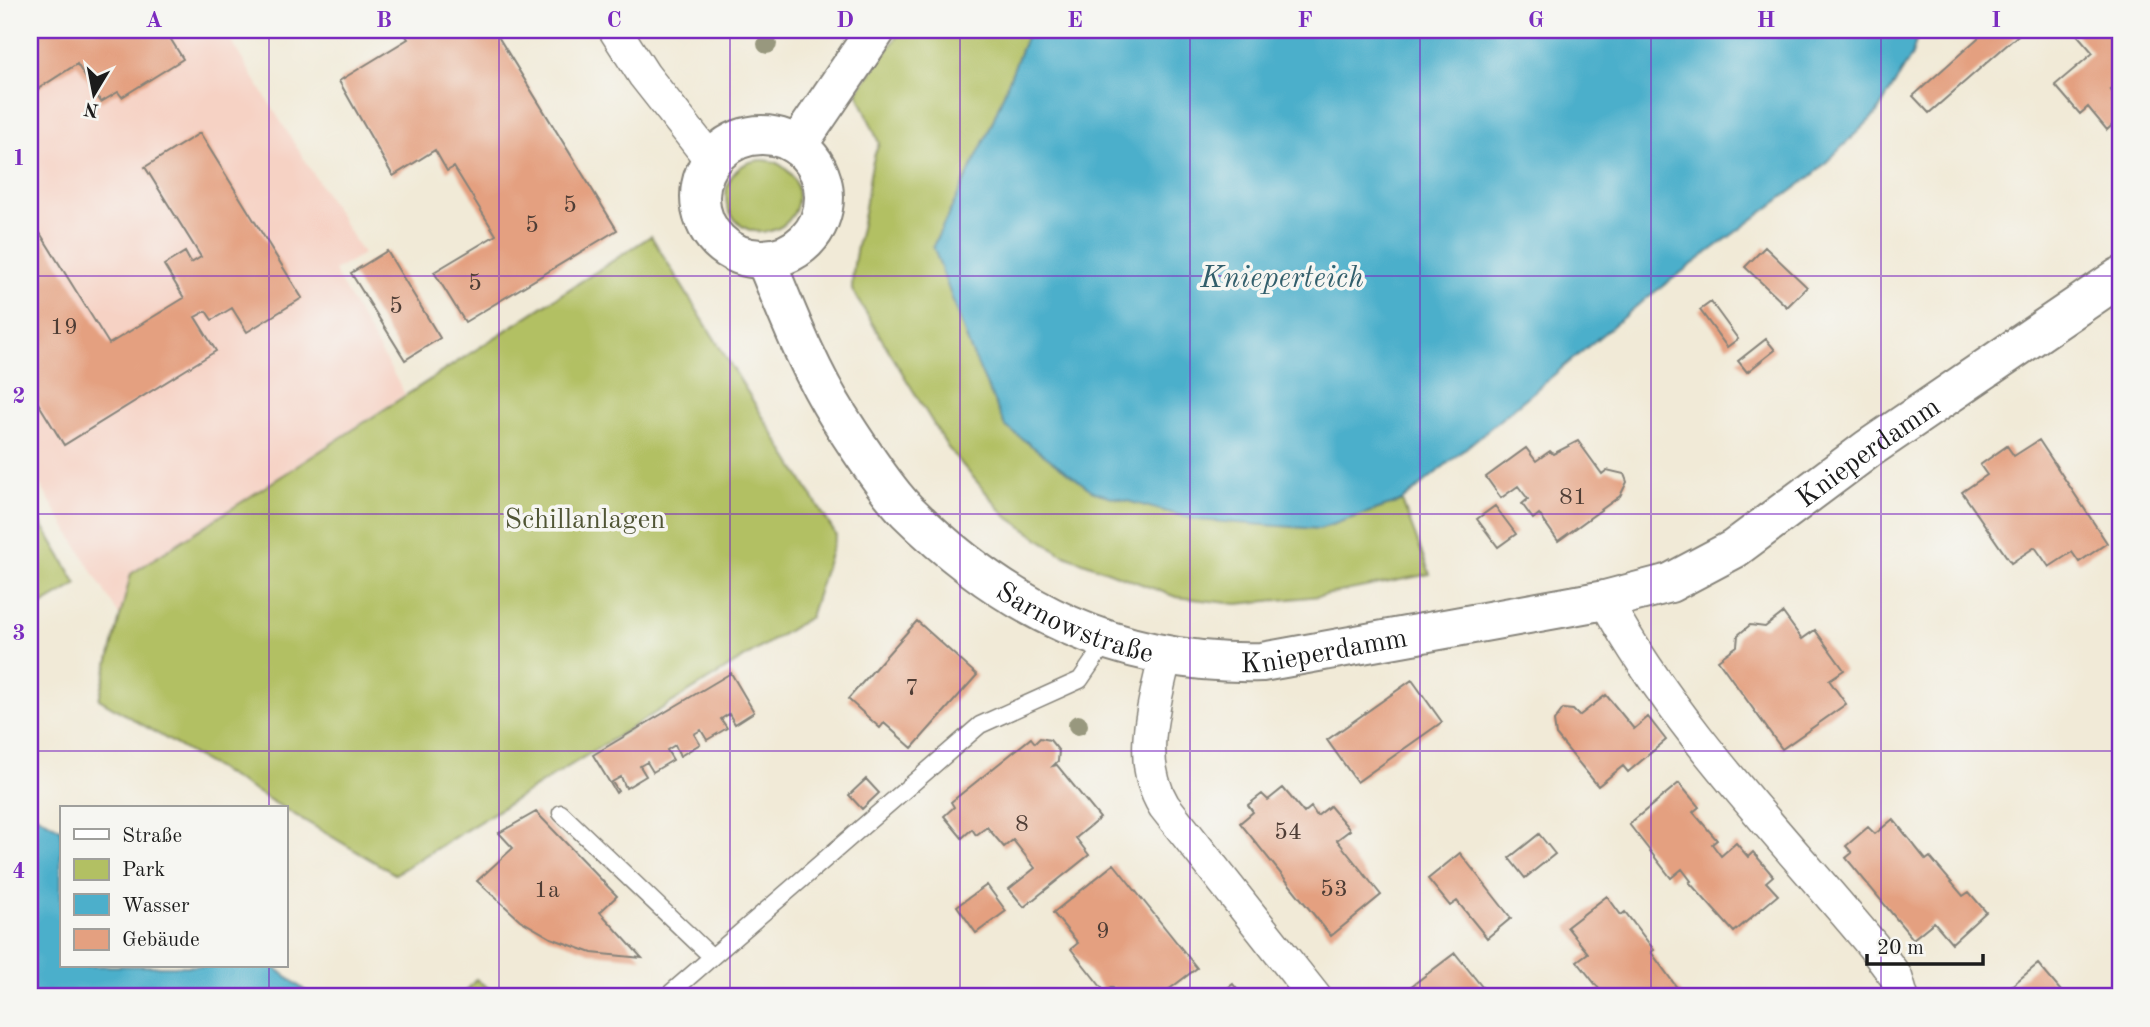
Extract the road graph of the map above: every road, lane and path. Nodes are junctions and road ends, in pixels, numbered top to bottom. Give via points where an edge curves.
1 (615, 30) edge
2 (876, 30) edge
3 (797, 146) junction
4 (711, 160) junction
5 (765, 259) junction
6 (2120, 277) edge
7 (1605, 600) junction
8 (1106, 642) junction
9 (1165, 657) junction
10 (561, 813) dead end
11 (712, 957) junction
12 (666, 997) edge
13 (1315, 997) edge
14 (1902, 997) edge

1 - 4 street
2 - 3 street
3 - 4 street via 761,135 734,142
3 - 5 street via 820,177 824,195 821,214 800,246
4 - 5 street via 699,198 707,226 727,248 745,257
5 - 8 street, Sarnowstraße via 839,416 906,510 968,564 1031,607
6 - 7 street, Knieperdamm via 1878,441 1734,549 1670,583
7 - 9 street, Knieperdamm via 1262,663 1215,664
7 - 14 street via 1693,734 1873,946 1895,976
8 - 9 street, Sarnowstraße
8 - 11 lane via 1080,680 979,725
9 - 13 street, Sarnowstraße via 1150,732 1153,788
10 - 11 lane
11 - 12 lane

